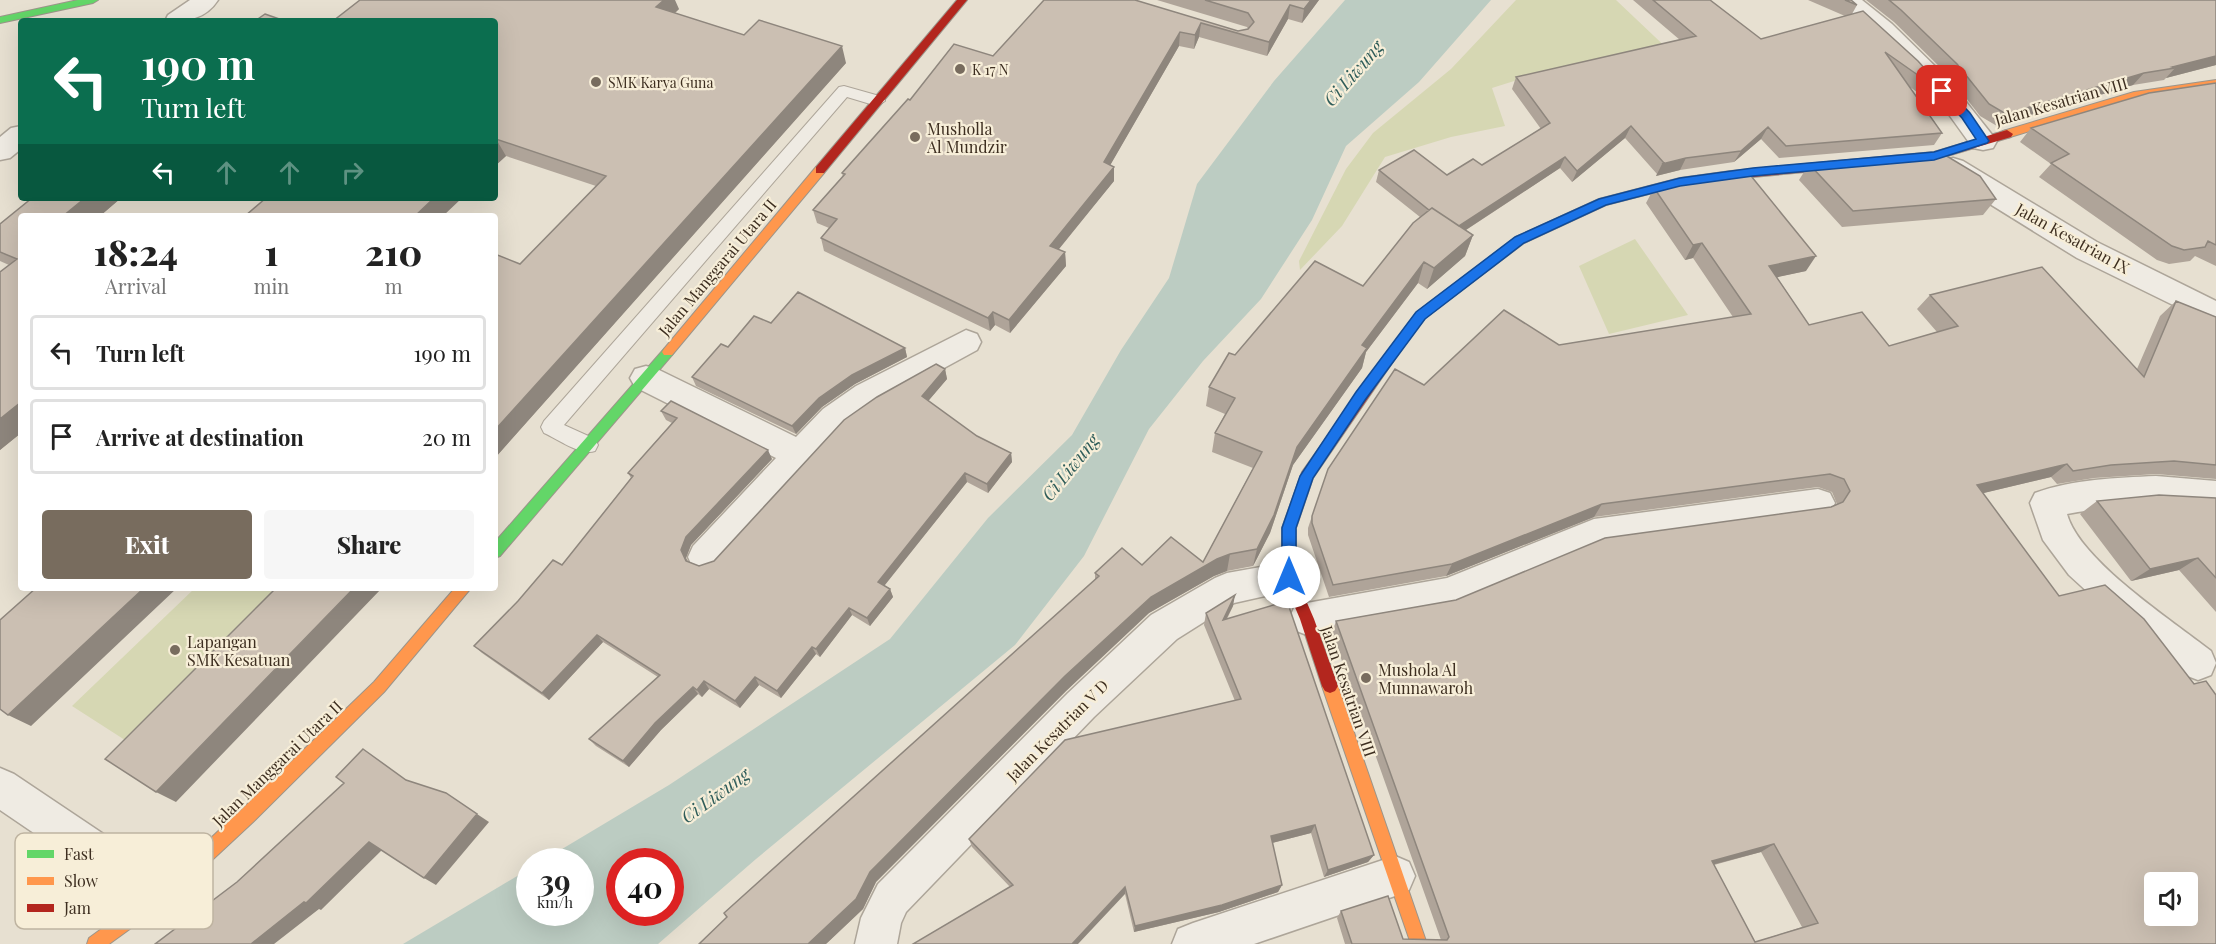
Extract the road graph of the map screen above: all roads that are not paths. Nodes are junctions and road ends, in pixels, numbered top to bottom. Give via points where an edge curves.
1 (93, 0) edge
2 (206, 0) edge
3 (962, 0) edge
4 (1846, 0) edge
5 (181, 18) edge
6 (0, 20) edge
7 (2216, 84) edge
8 (878, 101) junction
9 (18, 137) edge
10 (1983, 141) junction
11 (0, 151) edge
12 (1934, 156) junction
13 (2216, 314) edge
14 (966, 342) dead end
15 (646, 378) junction
16 (588, 445) junction
17 (801, 455) junction
18 (2216, 495) edge
19 (1818, 503) dead end
20 (498, 549) edge
21 (705, 557) dead end
22 (1289, 577) junction
23 (461, 591) edge
24 (1307, 619) junction
25 (2208, 670) edge
26 (0, 788) edge
27 (67, 833) edge
28 (213, 848) edge
29 (1395, 876) junction
30 (116, 929) edge
31 (96, 944) edge
32 (876, 944) edge
33 (1193, 944) edge
34 (1419, 944) edge

1 - 6 street
2 - 5 street
3 - 8 street, Jalan Manggarai Utara II
4 - 10 street via 1899,45 1966,116
7 - 10 street, Jalan Kesatrian VIII via 2134,96
8 - 15 street, Jalan Manggarai Utara II
8 - 16 lane via 844,91 551,427
9 - 11 street
10 - 12 street, Jalan Kesatrian VIII
12 - 13 street, Jalan Kesatrian IX via 2087,250
12 - 22 street, Jalan Kesatrian VIII via 1680,182 1603,202 1520,240 1420,315 1361,396 1307,476 1289,528
14 - 17 street via 849,407 818,432
15 - 16 street, Jalan Manggarai Utara II
15 - 17 street
16 - 20 street, Jalan Manggarai Utara II
17 - 21 street
18 - 25 street via 2156,490 2108,492 2046,503 2055,529 2071,554
19 - 24 street via 1594,534 1449,593
22 - 24 street, Jalan Kesatrian VIII
22 - 32 street, Jalan Kesatrian V D via 1227,589 1164,627 1081,705 892,898 881,918
23 - 28 street, Jalan Manggarai Utara II via 379,687
24 - 29 street, Jalan Kesatrian VIII
26 - 27 street
29 - 33 street
29 - 34 street, Jalan Kesatrian VIII
30 - 31 street, Jalan Manggarai Utara II

